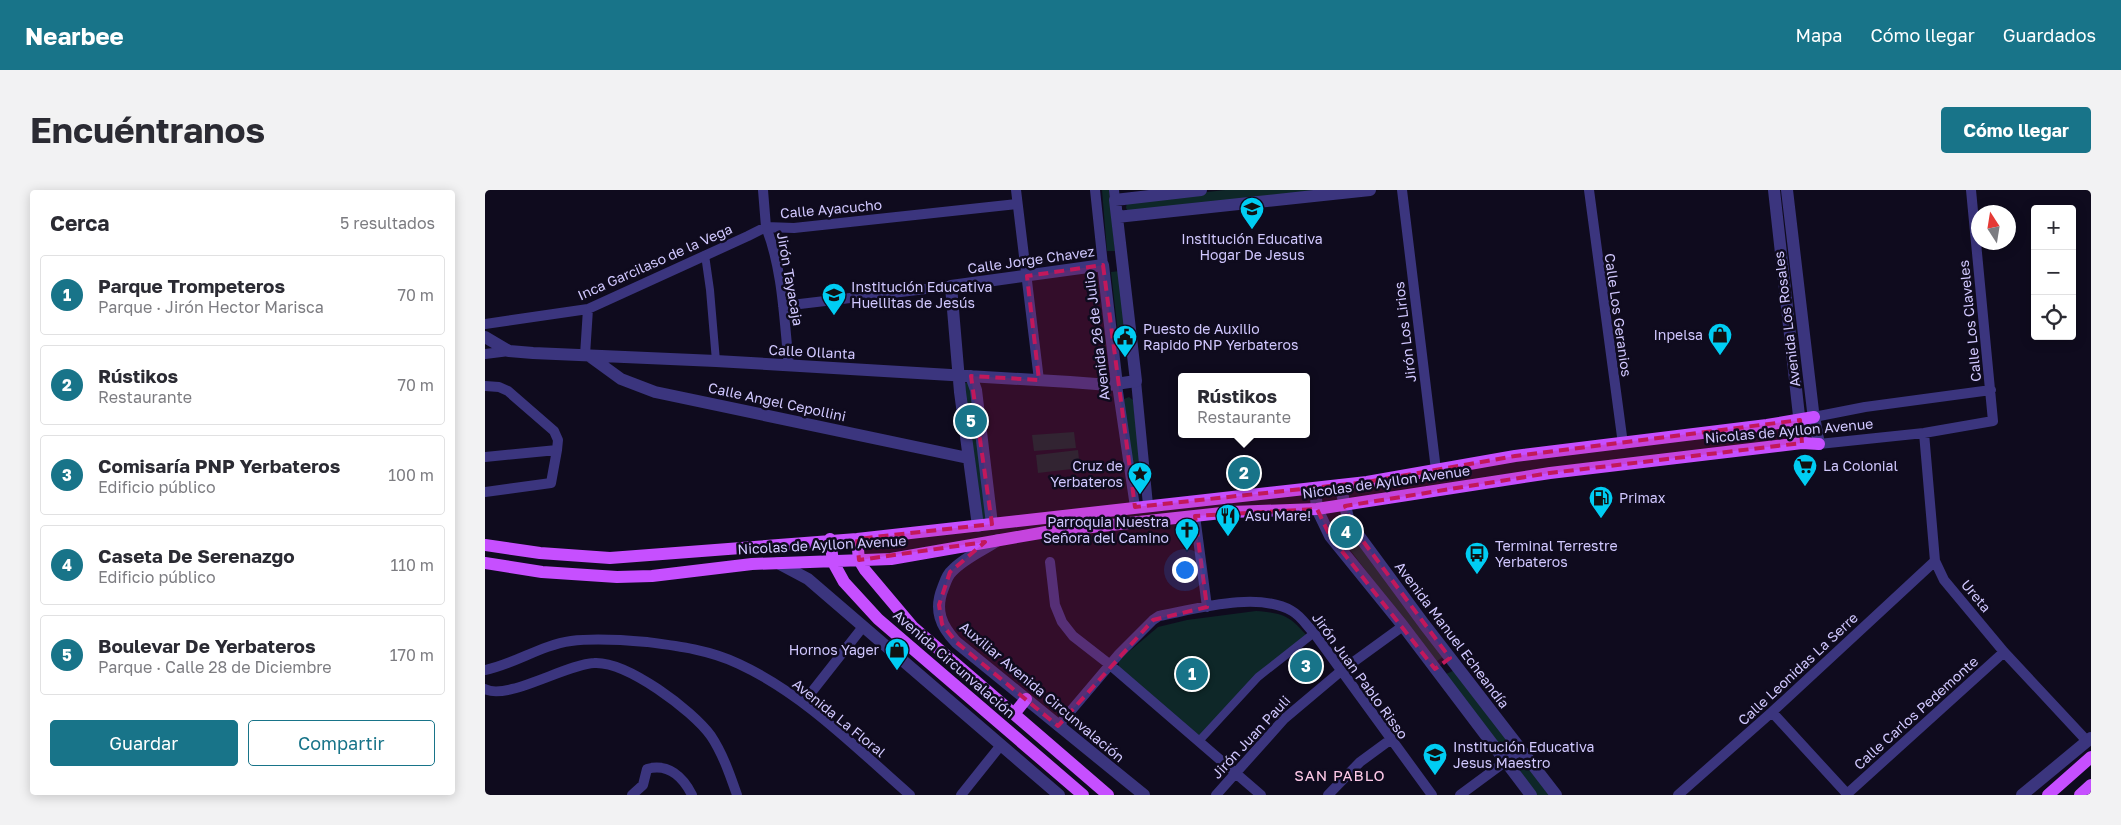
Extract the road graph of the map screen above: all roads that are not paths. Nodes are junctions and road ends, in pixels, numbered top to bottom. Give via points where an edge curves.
1 (763, 190) edge
2 (1015, 190) edge
3 (1095, 190) edge
4 (1201, 190) edge
5 (1370, 190) edge
6 (1402, 190) edge
7 (1589, 190) edge
8 (1773, 190) edge
9 (1787, 190) edge
10 (1971, 190) edge
11 (1115, 195) edge
12 (1017, 204) junction
13 (1117, 217) junction
14 (766, 227) junction
15 (705, 255) junction
16 (1103, 265) junction
17 (1027, 276) junction
18 (951, 286) junction
19 (783, 306) junction
20 (588, 309) junction
21 (485, 324) edge
22 (485, 337) edge
23 (509, 351) junction
24 (485, 354) edge
25 (587, 355) junction
26 (716, 361) junction
27 (789, 366) junction
28 (958, 376) junction
29 (971, 376) junction
30 (1039, 380) junction
31 (1136, 381) junction
32 (1117, 385) junction
33 (485, 386) edge
34 (1991, 390) junction
35 (1814, 417) junction
36 (1800, 420) junction
37 (1993, 421) joint
38 (1924, 433) junction
39 (1802, 443) junction
40 (1623, 444) junction
41 (1819, 444) junction
42 (557, 450) junction
43 (485, 457) edge
44 (968, 458) junction
45 (1436, 470) junction
46 (1340, 485) junction
47 (1315, 488) junction
48 (485, 492) edge
49 (1141, 506) junction
50 (1345, 506) junction
51 (1317, 509) junction
52 (1195, 516) junction
53 (992, 524) junction
54 (978, 526) junction
55 (830, 539) junction
56 (857, 539) junction
57 (999, 540) junction
58 (485, 545) edge
59 (859, 560) junction
60 (1935, 561) junction
61 (833, 562) junction
62 (1050, 562) dead end
63 (485, 563) edge
64 (779, 563) junction
65 (1207, 607) junction
66 (1403, 626) junction
67 (862, 628) junction
68 (1314, 633) junction
69 (2004, 652) junction
70 (1450, 658) junction
71 (1109, 664) junction
72 (1435, 669) junction
73 (485, 670) edge
74 (1341, 671) junction
75 (485, 689) edge
76 (1026, 699) junction
77 (803, 703) junction
78 (1772, 712) junction
79 (1014, 714) junction
80 (1058, 726) junction
81 (2089, 739) edge
82 (1389, 740) junction
83 (1199, 741) junction
84 (1001, 745) junction
85 (1521, 750) junction
86 (2091, 757) edge
87 (1505, 762) junction
88 (1234, 772) junction
89 (2091, 785) edge
90 (642, 790) edge
91 (1847, 794) edge
92 (632, 795) edge
93 (692, 795) edge
94 (737, 795) edge
95 (910, 795) edge
96 (961, 795) edge
97 (1059, 795) edge
98 (1083, 795) edge
99 (1108, 795) edge
100 (1144, 795) edge
101 (1216, 795) edge
102 (1261, 795) edge
103 (1328, 795) edge
104 (1432, 795) edge
105 (1460, 795) edge
106 (1531, 795) edge
107 (1556, 795) edge
108 (1678, 795) edge
109 (2023, 795) edge
110 (2048, 795) edge
111 (2080, 795) edge

1 - 14 street
2 - 12 street
3 - 16 street, Avenida 26 de Julio
4 - 11 street
5 - 13 street
6 - 45 street, Jirón Los Lirios
7 - 40 street, Calle Los Geranios
8 - 36 street, Avenida Los Rosales
9 - 35 street, Avenida Los Rosales
10 - 34 street, Calle Los Claveles
11 - 13 street
12 - 14 street, Calle Ayacucho via 794,228
12 - 17 street
13 - 31 street
14 - 15 street, Inca Garcilaso de la Vega
14 - 19 street, Jirón Tayacaja via 773,247
15 - 20 street, Inca Garcilaso de la Vega
15 - 26 street
16 - 17 street, Calle Jorge Chavez
16 - 32 street, Avenida 26 de Julio
17 - 18 street, Calle Jorge Chavez
17 - 30 street
18 - 19 street, Calle Jorge Chavez
18 - 28 street
19 - 27 street, Jirón Tayacaja
20 - 21 street, Inca Garcilaso de la Vega
20 - 25 street
22 - 23 street
23 - 24 street, Calle Ollanta
23 - 25 street, Calle Ollanta
25 - 26 street, Calle Ollanta
25 - 44 street, Calle Angel Cepollini via 621,379 655,392
26 - 27 street, Calle Ollanta
27 - 28 street, Calle Ollanta
28 - 29 street, Calle Ollanta
28 - 44 street
29 - 30 street, Calle Ollanta
29 - 53 street via 976,390
30 - 32 street, Calle Ollanta
31 - 32 street, Calle Ollanta
31 - 49 street
32 - 49 street, Avenida 26 de Julio
33 - 42 street via 507,391 554,431 558,440
34 - 35 street, Nicolas de Ayllon Avenue
34 - 37 street, Calle Los Claveles
35 - 36 main road, Nicolas de Ayllon Avenue
35 - 41 street, Avenida Los Rosales
36 - 39 street, Avenida Los Rosales
36 - 40 main road, Nicolas de Ayllon Avenue
37 - 38 street, Nicolas de Ayllon Avenue
38 - 41 street, Nicolas de Ayllon Avenue
38 - 60 street, Ureta
39 - 41 main road, Nicolas de Ayllon Avenue
39 - 50 main road, Nicolas de Ayllon Avenue via 1550,473
40 - 45 main road, Nicolas de Ayllon Avenue via 1515,456
42 - 43 street
42 - 48 street via 551,484
44 - 54 street
45 - 46 main road, Nicolas de Ayllon Avenue
46 - 47 main road, Nicolas de Ayllon Avenue
46 - 50 street, Avenida Manuel Echeandía
47 - 49 main road, Nicolas de Ayllon Avenue
47 - 51 street
49 - 53 main road, Nicolas de Ayllon Avenue
50 - 51 main road, Nicolas de Ayllon Avenue
50 - 70 street, Avenida Manuel Echeandía via 1354,529
51 - 52 main road, Nicolas de Ayllon Avenue
51 - 66 street via 1330,536
52 - 57 main road, Nicolas de Ayllon Avenue
52 - 65 street
53 - 54 main road, Nicolas de Ayllon Avenue
54 - 56 main road, Nicolas de Ayllon Avenue
55 - 56 main road, Nicolas de Ayllon Avenue
55 - 58 main road, Nicolas de Ayllon Avenue via 610,558
55 - 61 main road, Avenida Circunvalación
56 - 59 main road
57 - 59 main road, Nicolas de Ayllon Avenue via 891,559
57 - 76 street, Auxiliar Avenida Circunvalación via 950,572 941,594 939,613 948,633
59 - 61 main road, Nicolas de Ayllon Avenue
59 - 79 main road, Avenida Circunvalación via 913,627
60 - 69 street, Ureta via 1944,580
60 - 78 street, Calle Leonidas La Serre
61 - 64 main road, Nicolas de Ayllon Avenue
61 - 98 main road, Avenida Circunvalación via 843,582 878,619
62 - 71 street via 1055,605 1062,622 1073,636
63 - 64 main road, Nicolas de Ayllon Avenue via 542,572 617,577
64 - 67 street via 808,580
65 - 68 street, Jirón Juan Pablo Risso via 1252,602 1274,604 1292,611
65 - 71 street, Jirón Juan Pablo Risso via 1159,616
66 - 72 street
66 - 74 street, Jirón Juan Pauli
67 - 77 street
67 - 84 street
68 - 74 street, Jirón Juan Pablo Risso
68 - 83 street via 1258,677
69 - 81 street, Ureta
69 - 91 street, Calle Carlos Pedemonte
70 - 72 street
70 - 85 street, Avenida Manuel Echeandía
71 - 80 street, Jirón Juan Pablo Risso
71 - 83 street
72 - 87 street
73 - 77 street, Avenida La Floral via 534,651 572,641 631,640 678,646 721,657 764,677
74 - 82 street, Jirón Juan Pablo Risso
74 - 88 street, Jirón Juan Pauli via 1284,719
75 - 94 street via 496,692 511,689 594,663 622,670 678,704 710,735
76 - 79 main road
76 - 80 street, Auxiliar Avenida Circunvalación
77 - 95 street, Avenida La Floral
78 - 91 street
78 - 108 street, Calle Leonidas La Serre
79 - 99 main road, Avenida Circunvalación
80 - 100 street, Auxiliar Avenida Circunvalación
81 - 109 street
82 - 103 street via 1360,762
82 - 104 street, Jirón Juan Pablo Risso
83 - 88 street
84 - 96 street
84 - 97 street
85 - 87 street
85 - 107 street, Avenida Manuel Echeandía
86 - 110 main road
87 - 105 street
87 - 106 street
88 - 101 street, Jirón Juan Pauli
88 - 102 street
89 - 111 main road
90 - 92 street
90 - 93 street via 647,769 666,768 686,782

